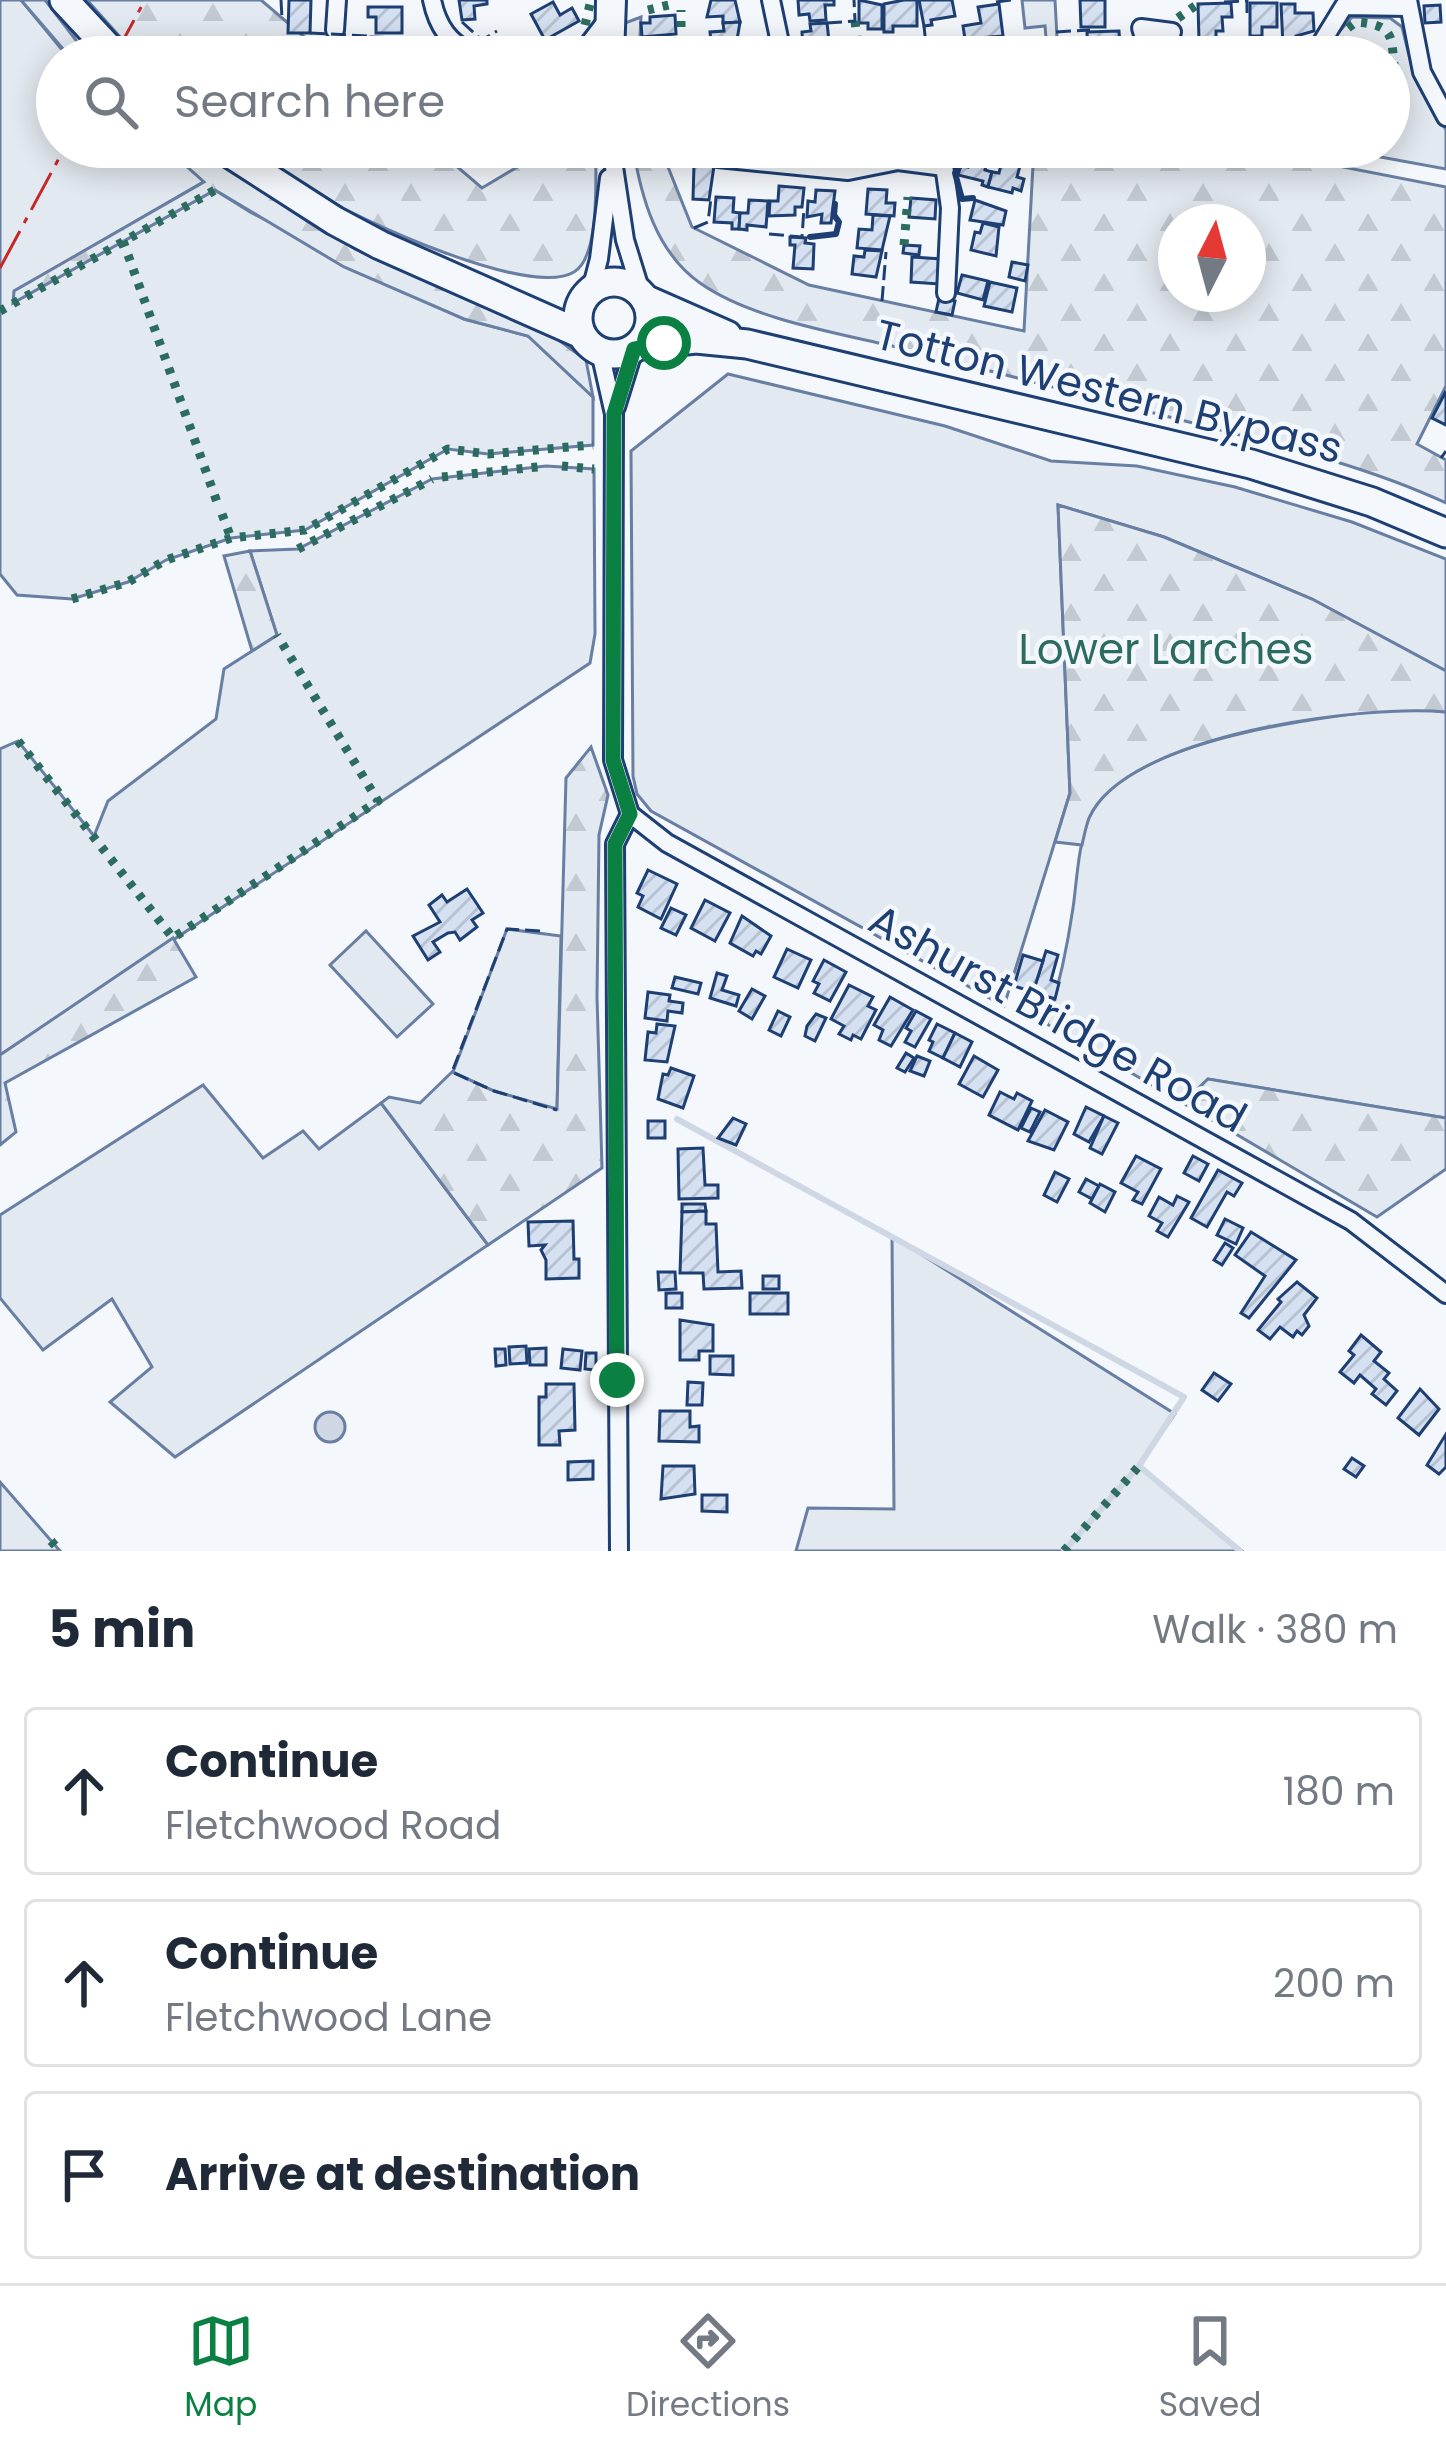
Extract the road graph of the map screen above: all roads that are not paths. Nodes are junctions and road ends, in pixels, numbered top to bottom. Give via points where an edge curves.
1 (64, 0) edge
2 (338, 0) edge
3 (432, 0) edge
4 (639, 0) edge
5 (771, 0) edge
6 (1338, 3) edge
7 (1408, 4) edge
8 (611, 9) edge
9 (335, 29) dead end
10 (1172, 32) dead end
11 (98, 36) edge
12 (446, 36) edge
13 (594, 36) edge
14 (779, 36) edge
15 (1143, 36) edge
16 (1323, 36) edge
17 (1446, 117) edge
18 (253, 168) edge
19 (610, 168) edge
20 (613, 168) edge
21 (944, 168) edge
22 (589, 293) junction
23 (946, 293) dead end
24 (499, 295) junction
25 (644, 297) junction
26 (591, 343) junction
27 (747, 344) junction
28 (637, 347) junction
29 (614, 414) junction
30 (1446, 533) edge
31 (630, 814) junction
32 (1446, 1294) edge
33 (619, 1551) edge

1 - 11 main road
2 - 9 street
3 - 12 street
4 - 8 street
5 - 14 street
6 - 7 street
6 - 16 street
7 - 17 street via 1422,72
8 - 13 street
10 - 15 street via 1141,28
18 - 24 main road via 380,245
19 - 22 street
20 - 25 street
21 - 23 street
22 - 24 main road
22 - 25 main road via 618,282
22 - 26 main road via 579,310
24 - 26 main road
25 - 27 main road, Totton Western Bypass
25 - 28 main road via 651,323
26 - 28 main road via 623,354
26 - 29 street
27 - 28 main road, Totton Western Bypass via 696,339
27 - 30 main road, Totton Western Bypass via 1251,464
28 - 29 street
29 - 31 street via 613,760
31 - 32 street, Ashurst Bridge Road via 667,843 1351,1221
31 - 33 street via 615,844

